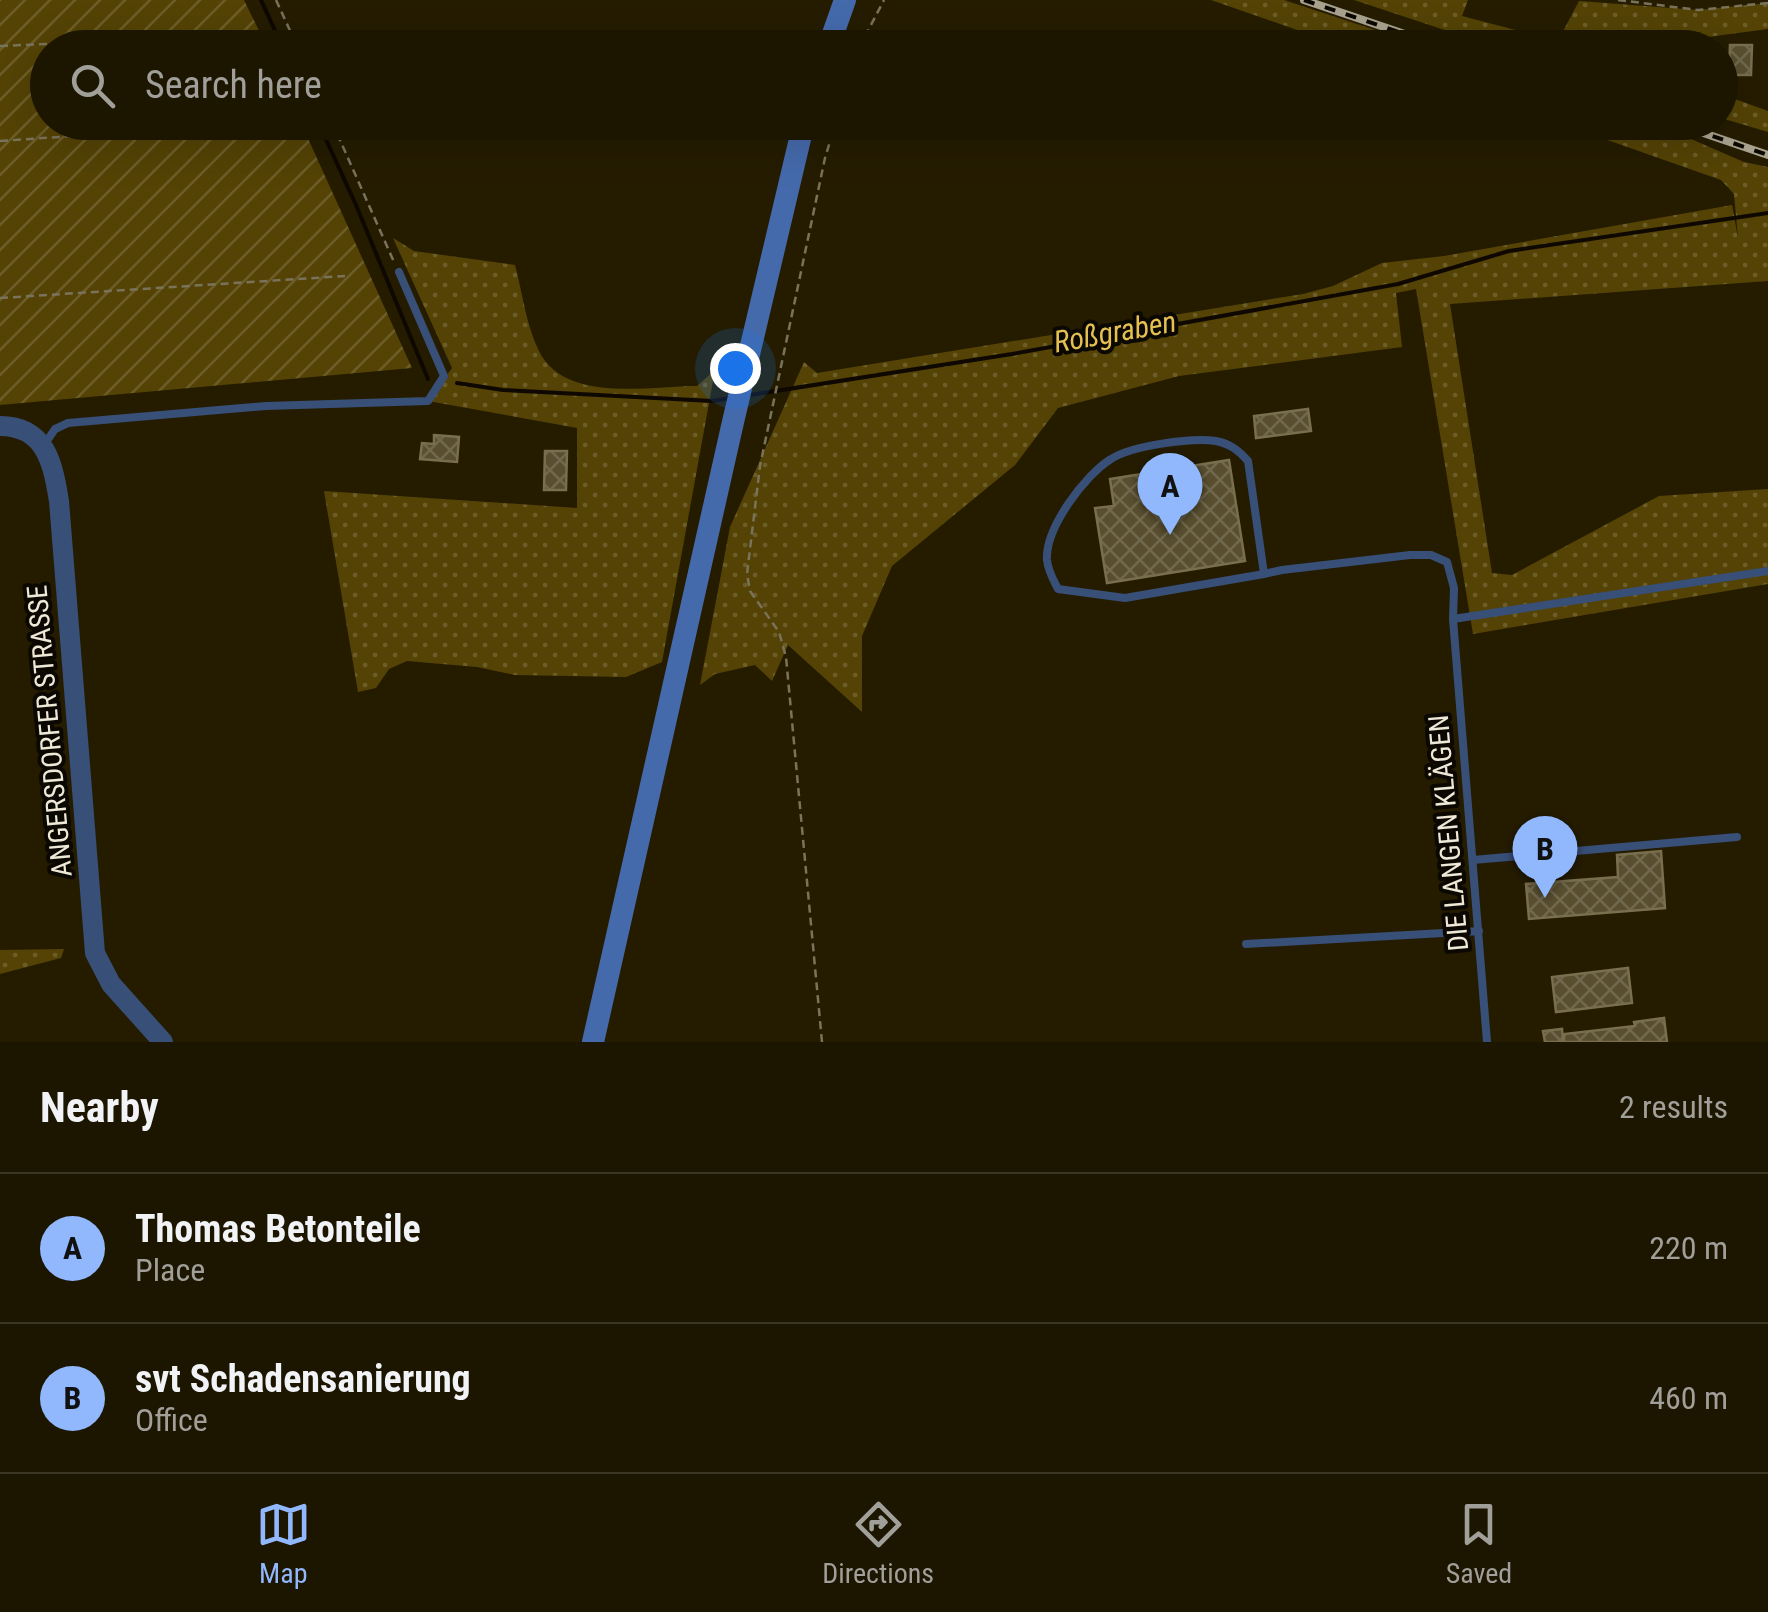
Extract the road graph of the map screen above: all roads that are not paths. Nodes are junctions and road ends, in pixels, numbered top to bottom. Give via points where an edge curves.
1 (845, 0) edge
2 (834, 30) edge
3 (800, 140) edge
4 (399, 272) road end
5 (0, 426) edge
6 (44, 445) junction
7 (1768, 571) edge
8 (1264, 574) junction
9 (1454, 620) junction
10 (1737, 837) dead end
11 (1473, 860) junction
12 (1478, 931) junction
13 (1246, 944) dead end
14 (163, 1042) edge
15 (593, 1042) edge
16 (1488, 1042) edge

1 - 2 main road
3 - 15 main road
4 - 6 lane via 444,376 428,401 68,422
5 - 6 street via 25,430
6 - 14 street, ANGERSDORFER STRASSE via 60,501 95,953 111,984
7 - 9 lane
8 - 8 lane via 1125,598 1058,588 1046,556 1056,526 1092,471 1146,447 1215,441 1248,461
8 - 9 lane, DIE LANGEN KLÄGEN via 1440,556 1452,574
9 - 11 lane, DIE LANGEN KLÄGEN
10 - 11 lane
11 - 12 lane, DIE LANGEN KLÄGEN
12 - 13 lane
12 - 16 lane, DIE LANGEN KLÄGEN

